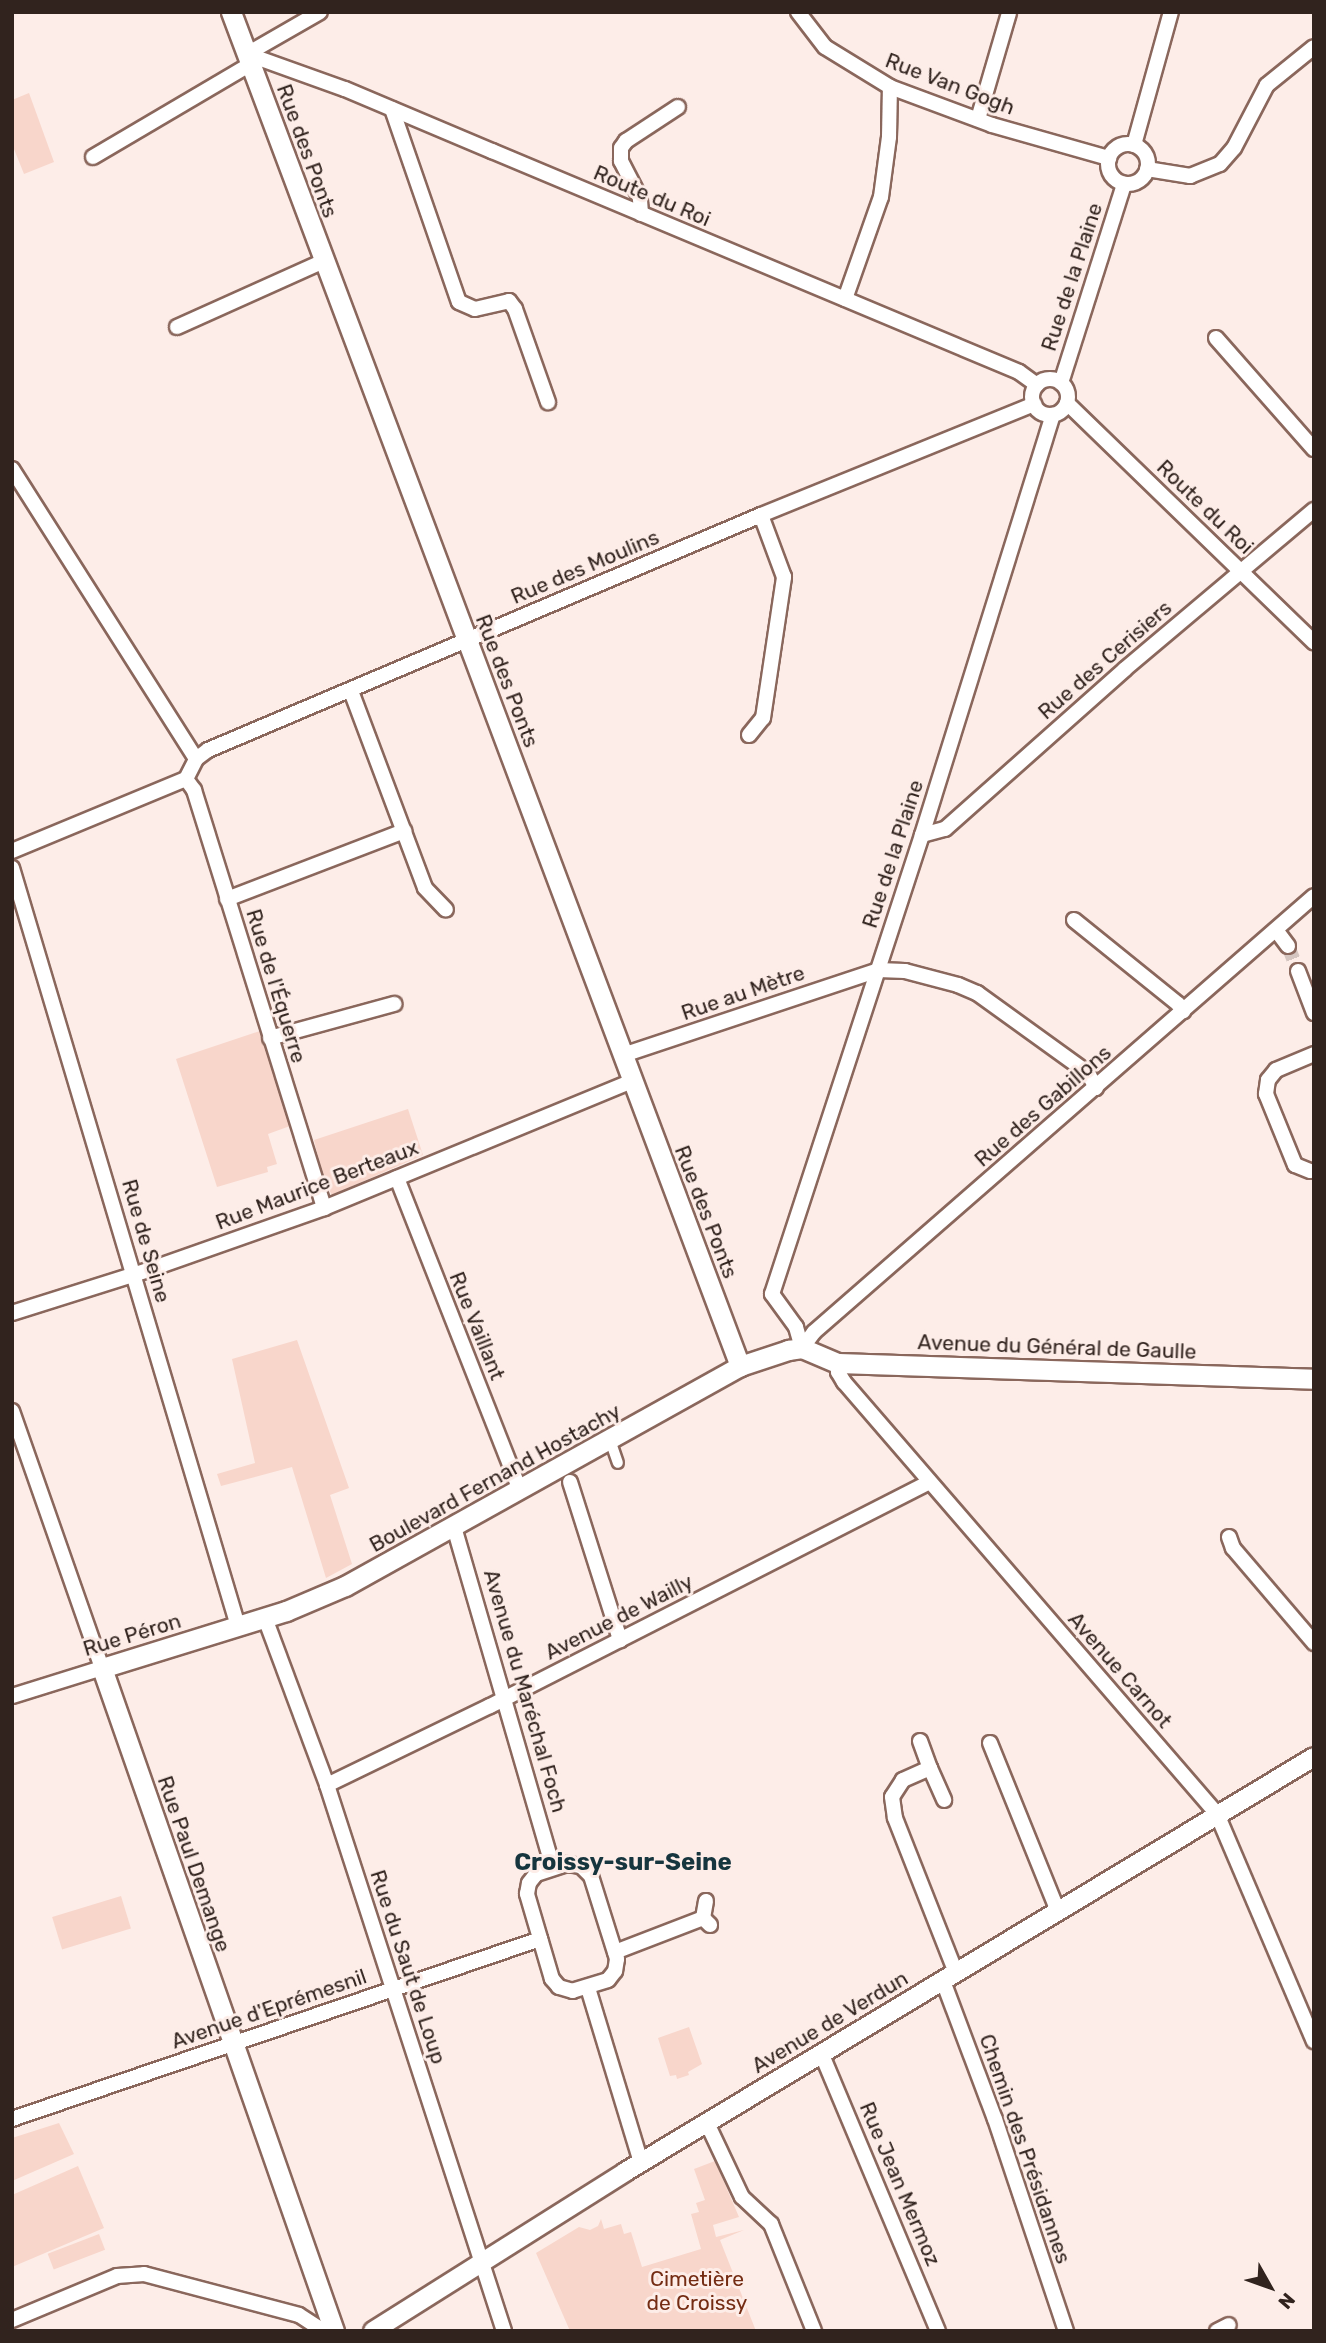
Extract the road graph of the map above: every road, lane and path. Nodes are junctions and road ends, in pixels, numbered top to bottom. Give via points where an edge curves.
1 (231, 12) edge
2 (320, 12) edge
3 (798, 12) edge
4 (1171, 12) edge
5 (1009, 13) edge
6 (1314, 47) edge
7 (249, 59) junction
8 (890, 87) junction
9 (678, 107) dead end
10 (392, 109) junction
11 (978, 119) junction
12 (1134, 145) junction
13 (93, 157) dead end
14 (1110, 158) junction
15 (1147, 169) junction
16 (1124, 184) junction
17 (641, 214) junction
18 (324, 261) junction
19 (845, 299) junction
20 (177, 327) dead end
21 (1216, 338) dead end
22 (1060, 383) junction
23 (1037, 385) junction
24 (548, 402) dead end
25 (1067, 403) junction
26 (1034, 404) junction
27 (1053, 415) junction
28 (1314, 449) edge
29 (12, 469) edge
30 (1314, 510) edge
31 (761, 515) junction
32 (1241, 571) junction
33 (467, 640) junction
34 (1314, 642) edge
35 (351, 691) junction
36 (750, 735) dead end
37 (196, 759) junction
38 (186, 779) junction
39 (404, 831) junction
40 (922, 835) junction
41 (12, 851) edge
42 (12, 868) edge
43 (1314, 896) edge
44 (227, 899) junction
45 (446, 910) dead end
46 (1074, 920) dead end
47 (1276, 930) junction
48 (1288, 946) tunnel mouth
49 (878, 970) junction
50 (1298, 971) tunnel mouth
51 (394, 1004) dead end
52 (1183, 1011) junction
53 (1314, 1013) edge
54 (270, 1038) junction
55 (1314, 1054) edge
56 (623, 1055) junction
57 (632, 1081) junction
58 (1096, 1088) junction
59 (1310, 1171) dead end
60 (397, 1178) junction
61 (324, 1208) junction
62 (134, 1275) junction
63 (12, 1313) edge
64 (802, 1348) junction
65 (838, 1363) junction
66 (740, 1366) junction
67 (1314, 1379) edge
68 (12, 1411) edge
69 (610, 1440) junction
70 (618, 1463) dead end
71 (570, 1482) dead end
72 (929, 1482) junction
73 (520, 1490) junction
74 (454, 1527) junction
75 (1229, 1537) dead end
76 (265, 1618) junction
77 (237, 1626) junction
78 (620, 1640) junction
79 (1314, 1643) edge
80 (102, 1668) junction
81 (12, 1696) edge
82 (506, 1699) junction
83 (920, 1741) dead end
84 (990, 1743) dead end
85 (1314, 1757) edge
86 (930, 1768) junction
87 (327, 1785) junction
88 (944, 1800) dead end
89 (1217, 1814) junction
90 (553, 1868) junction
91 (706, 1901) dead end
92 (1058, 1911) junction
93 (540, 1939) junction
94 (615, 1952) junction
95 (950, 1977) junction
96 (588, 1988) junction
97 (393, 1989) junction
98 (1314, 2041) edge
99 (233, 2044) junction
100 (822, 2055) junction
101 (12, 2119) edge
102 (706, 2123) junction
103 (642, 2162) junction
104 (481, 2265) junction
105 (12, 2320) edge
106 (324, 2331) edge
107 (334, 2331) edge
108 (373, 2331) edge
109 (504, 2331) edge
110 (814, 2331) edge
111 (938, 2331) edge
112 (1066, 2331) edge

1 - 7 main road, Rue des Ponts
2 - 7 street
3 - 8 street, Rue Van Gogh via 825,47
4 - 12 street
5 - 11 street
6 - 15 street via 1267,85 1234,148 1214,167 1190,176
7 - 10 street, Route du Roi
7 - 13 street
7 - 18 main road, Rue des Ponts
8 - 11 street, Rue Van Gogh
8 - 19 street via 881,197
9 - 17 street via 621,148 621,161 640,198
10 - 17 street, Route du Roi
10 - 24 street via 459,302 475,309 509,301
11 - 14 street, Rue Van Gogh
12 - 14 street via 1116,148
12 - 15 street via 1144,152
14 - 16 street via 1110,171
15 - 16 street via 1141,180
16 - 22 street, Rue de la Plaine
17 - 19 street, Route du Roi
18 - 20 street
18 - 33 main road, Rue des Ponts
19 - 23 street, Route du Roi via 1019,372
21 - 28 street
22 - 23 street via 1051,380
22 - 25 street, Route du Roi via 1067,392
23 - 26 street
25 - 27 street
25 - 32 street, Route du Roi
26 - 27 street via 1041,413
26 - 31 street, Rue des Moulins
27 - 40 street, Rue de la Plaine
29 - 37 street
30 - 32 street, Rue des Cerisiers
31 - 33 street, Rue des Moulins
31 - 36 street via 784,577 763,718
32 - 34 street, Route du Roi
32 - 40 street, Rue des Cerisiers via 945,829
33 - 35 street, Rue des Moulins
33 - 56 main road, Rue des Ponts
35 - 37 street, Rue des Moulins
35 - 39 street
37 - 38 street
38 - 41 street
38 - 44 street, Rue de l'Équerre via 194,790
39 - 44 street
39 - 45 street via 425,888
40 - 49 street, Rue de la Plaine
42 - 62 street, Rue de Seine
43 - 47 street, Rue des Gabillons
44 - 54 street, Rue de l'Équerre
46 - 52 street
47 - 48 street
47 - 52 street, Rue des Gabillons
49 - 56 street, Rue au Mètre
49 - 58 street via 905,971 977,993 1088,1073
49 - 64 street, Rue de la Plaine via 772,1294 796,1327
50 - 53 street
51 - 54 street
52 - 58 street, Rue des Gabillons
54 - 61 street, Rue de l'Équerre
55 - 59 street via 1276,1070 1268,1080 1266,1094 1295,1165
56 - 57 main road, Rue des Ponts
57 - 60 street, Rue Maurice Berteaux
57 - 66 main road, Rue des Ponts
58 - 64 street, Rue des Gabillons via 814,1332
60 - 61 street, Rue Maurice Berteaux
60 - 73 street, Rue Vaillant
61 - 62 street, Rue Maurice Berteaux
62 - 63 street, Rue Maurice Berteaux
62 - 77 street, Rue de Seine
64 - 65 main road, Avenue du Général de Gaulle
64 - 66 main road, Boulevard Fernand Hostachy
65 - 67 main road, Avenue du Général de Gaulle
65 - 72 street, Avenue Carnot via 844,1381
66 - 69 main road, Boulevard Fernand Hostachy
68 - 80 street, Rue Paul Demange
69 - 70 street
69 - 73 main road, Boulevard Fernand Hostachy
71 - 78 street
72 - 78 street, Avenue de Wailly
72 - 89 street, Avenue Carnot
73 - 74 main road, Boulevard Fernand Hostachy
74 - 76 main road, Boulevard Fernand Hostachy via 345,1586
74 - 82 street, Avenue du Maréchal Foch
75 - 79 street via 1233,1548
76 - 77 main road, Rue Péron
76 - 87 street, Rue du Saut de Loup
77 - 80 main road, Rue Péron
78 - 82 street, Avenue de Wailly
80 - 81 street, Rue Péron
80 - 99 main road, Rue Paul Demange
82 - 87 street, Avenue de Wailly
82 - 90 street, Avenue du Maréchal Foch
83 - 86 street
84 - 92 street
85 - 89 street, Avenue de Verdun
86 - 88 street
86 - 95 street, Chemin des Présidannes via 903,1780 891,1797
87 - 97 street, Rue du Saut de Loup
89 - 92 street, Avenue de Verdun
89 - 98 street, Avenue Carnot
90 - 93 street via 534,1876 527,1891
90 - 94 street via 575,1864 590,1874
91 - 94 street via 706,1922
92 - 95 street, Avenue de Verdun
93 - 96 street via 556,1985 568,1991
93 - 97 street, Avenue d'Eprémesnil
94 - 96 street via 611,1977
95 - 100 street, Avenue de Verdun
95 - 112 street, Chemin des Présidannes
96 - 103 street
97 - 99 street, Avenue d'Eprémesnil
97 - 104 street, Rue du Saut de Loup
99 - 101 street, Avenue d'Eprémesnil
99 - 107 main road, Rue Paul Demange
100 - 102 street, Avenue de Verdun
100 - 111 street, Rue Jean Mermoz
102 - 103 street, Avenue de Verdun
102 - 110 street via 742,2197 771,2224
103 - 104 street, Avenue de Verdun
104 - 108 street, Avenue de Verdun
104 - 109 street, Rue du Saut de Loup
105 - 106 street via 117,2276 145,2274 299,2315

